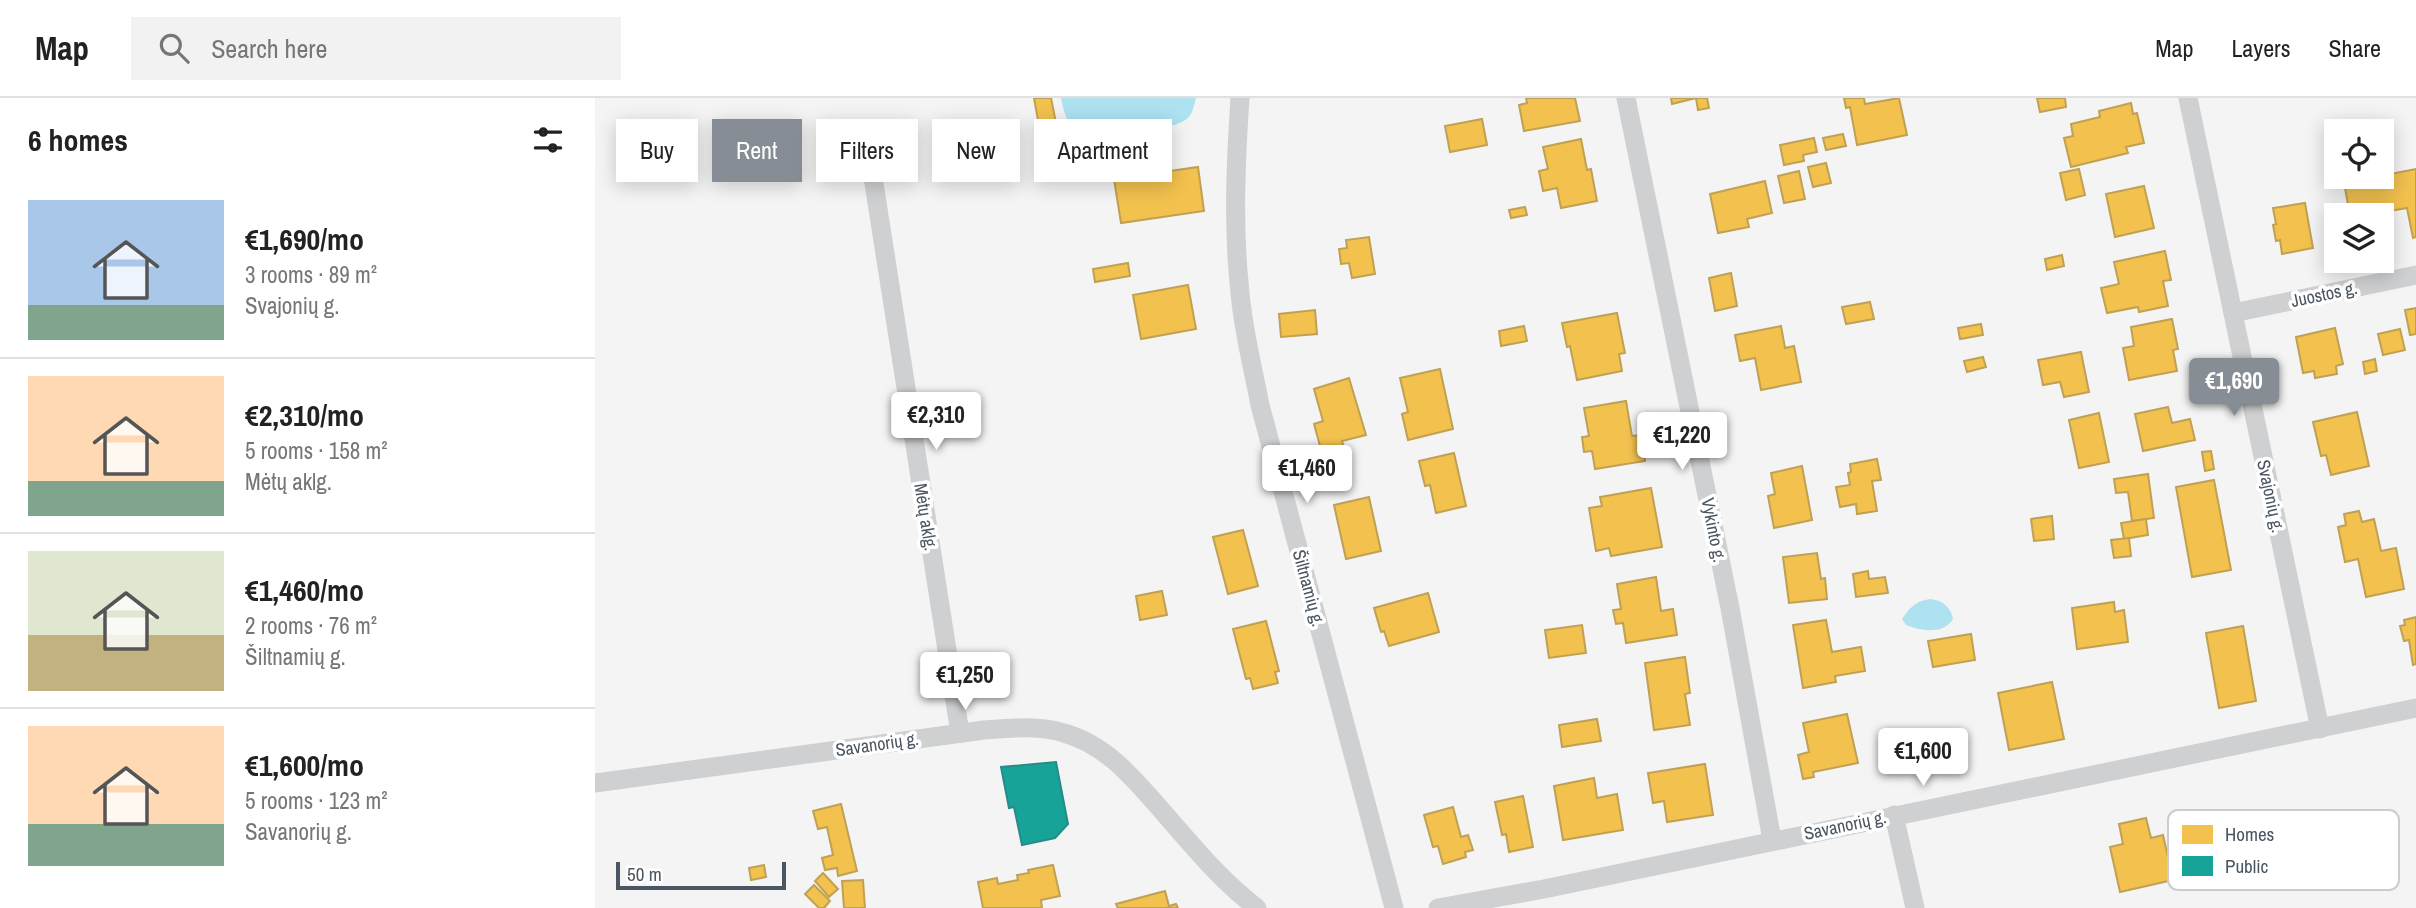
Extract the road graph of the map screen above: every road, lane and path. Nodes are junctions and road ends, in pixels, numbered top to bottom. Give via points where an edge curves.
1 (1240, 98) edge
2 (1626, 98) edge
3 (2188, 98) edge
4 (874, 182) edge
5 (2416, 275) edge
6 (2233, 313) junction
7 (2416, 708) edge
8 (2320, 729) junction
9 (960, 733) junction
10 (595, 783) edge
11 (1894, 815) junction
12 (1772, 840) junction
13 (1257, 908) edge
14 (1394, 908) edge
15 (1438, 908) edge
16 (1915, 908) edge

1 - 14 street, Šiltnamių g. via 1237,233 1246,338
2 - 12 street, Vykinto g.
3 - 6 street, Svajonių g.
4 - 9 street, Mėtų aklg.
5 - 6 street, Juostos g.
6 - 8 street, Svajonių g.
7 - 8 street, Savanorių g.
8 - 11 street, Savanorių g.
9 - 10 street, Savanorių g.
9 - 13 street, Savanorių g. via 1027,727 1065,733 1097,748 1125,768 1217,873
11 - 12 street, Savanorių g.
11 - 16 street
12 - 15 street, Savanorių g.

